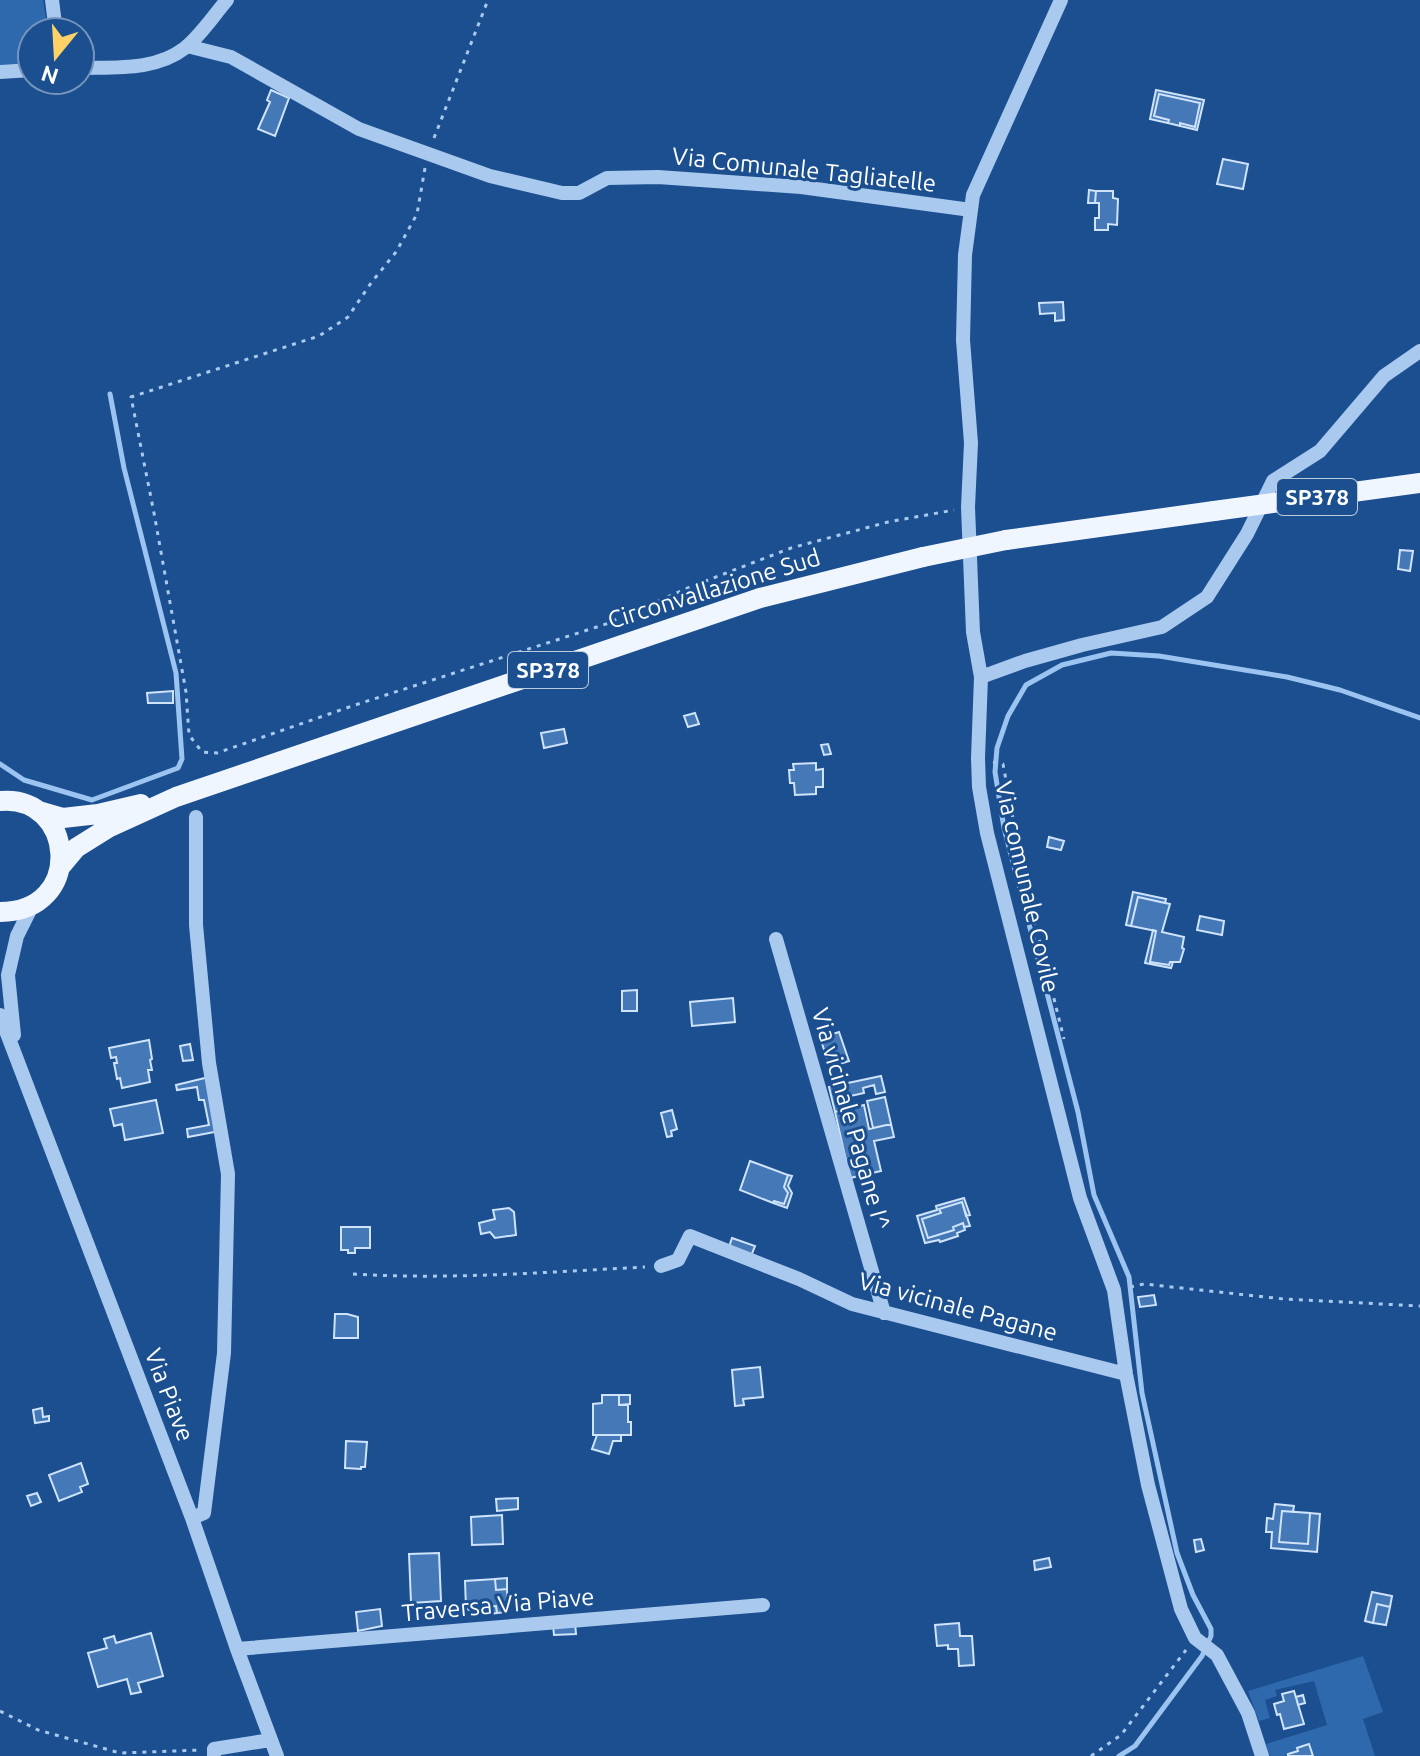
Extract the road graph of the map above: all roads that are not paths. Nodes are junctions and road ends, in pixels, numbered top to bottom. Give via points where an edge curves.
1 (227, 0) edge
2 (1061, 0) edge
3 (187, 46) junction
4 (96, 68) edge
5 (971, 210) junction
6 (1420, 351) edge
7 (1420, 483) edge
8 (981, 677) junction
9 (176, 797) junction
10 (0, 801) edge
11 (35, 809) junction
12 (196, 817) dead end
13 (61, 866) junction
14 (32, 906) junction
15 (0, 912) edge
16 (776, 939) dead end
17 (0, 1015) edge
18 (15, 1051) junction
19 (661, 1266) road end
20 (884, 1313) junction
21 (1126, 1374) junction
22 (192, 1518) junction
23 (763, 1605) dead end
24 (237, 1649) junction
25 (270, 1740) junction
26 (214, 1753) edge
27 (277, 1756) edge
28 (1262, 1756) edge

1 - 3 street
2 - 5 street, Via comunale Covile via 973,195
3 - 4 street via 168,59
3 - 5 street, Via Comunale Tagliatelle via 231,57 359,129 490,176 562,193 579,193 607,178 658,177 801,187
5 - 8 street, Via comunale Covile via 963,340 971,443 973,632
6 - 8 street via 1384,376 1320,451 1273,481 1207,597 1162,627
7 - 9 main road, Circonvallazione Sud / SP378, bridge via 1006,540 760,598
8 - 21 street, Via comunale Covile via 979,787 987,833 1080,1198 1114,1290
9 - 11 main road, SP378 via 63,818
9 - 13 main road, Circonvallazione Sud / SP378 via 108,828 76,848
10 - 11 main road, SP378
11 - 13 main road via 57,834
12 - 22 street via 196,925 209,1063 228,1174 224,1353 204,1513
13 - 14 main road, Circonvallazione Sud / SP378 via 46,896
14 - 15 main road
14 - 18 street, Via Piave via 17,936 8,975
16 - 20 street, Via vicinale Pagane I^
17 - 18 street, Via Piave
18 - 22 street, Via Piave
19 - 20 street, Via vicinale Pagane via 678,1260 690,1236
20 - 21 street, Via vicinale Pagane
21 - 28 street, Via comunale Covile via 1181,1609 1195,1638 1217,1655 1248,1713
22 - 24 street, Via Piave
23 - 24 street, Traversa Via Piave
24 - 25 street, Via Piave
25 - 26 street
25 - 27 street, Via Piave

